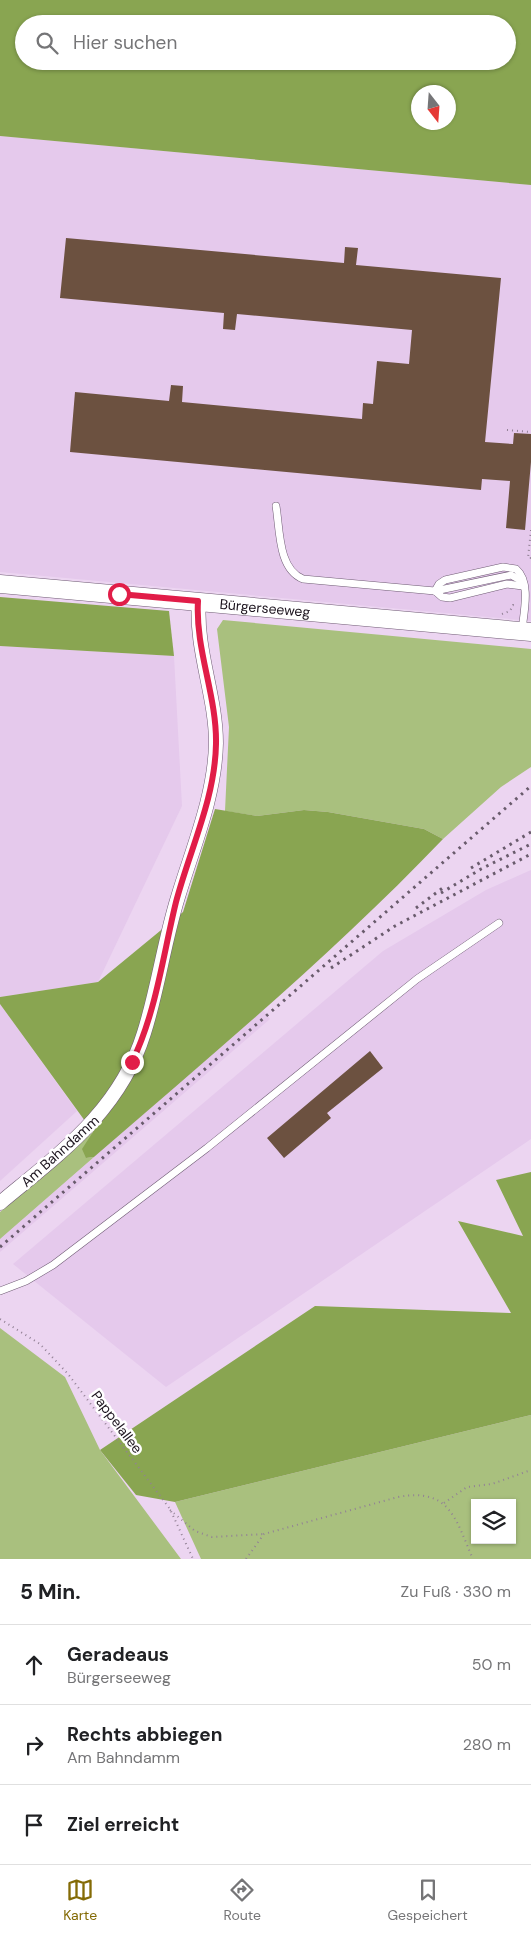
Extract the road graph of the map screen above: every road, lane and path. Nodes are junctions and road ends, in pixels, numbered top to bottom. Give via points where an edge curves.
1 (507, 430) dead end
2 (531, 432) edge
3 (276, 506) dead end
4 (531, 530) edge
5 (531, 558) edge
6 (0, 584) edge
7 (526, 589) edge
8 (435, 591) junction
9 (198, 601) junction
10 (524, 606) junction
11 (500, 615) dead end
12 (526, 631) edge
13 (498, 923) dead end
14 (0, 1203) edge
15 (0, 1291) edge
16 (0, 1319) edge
17 (531, 1470) edge
18 (444, 1504) junction
19 (170, 1510) junction
20 (264, 1534) junction
21 (193, 1559) edge
22 (246, 1559) edge
23 (473, 1559) edge

1 - 2 path
3 - 8 lane via 284,556 295,576
4 - 5 path via 528,558
6 - 9 street, Bürgerseeweg
7 - 8 lane via 508,584 450,598
7 - 8 lane via 520,573 510,566 445,580
7 - 10 lane
9 - 12 street, Bürgerseeweg
9 - 14 street, Am Bahndamm via 198,623 214,715 216,744 213,772 144,1035 128,1072 98,1117 77,1139
10 - 11 path via 513,605 510,611
10 - 12 lane
13 - 15 lane via 417,979 207,1148 52,1265 26,1281
16 - 19 path, Pappelallee via 40,1344 68,1374
17 - 18 path via 492,1484 467,1486
18 - 20 path via 424,1496 407,1495
18 - 23 path via 458,1520
19 - 20 path via 195,1531 212,1537
19 - 21 path, Pappelallee
20 - 22 path

